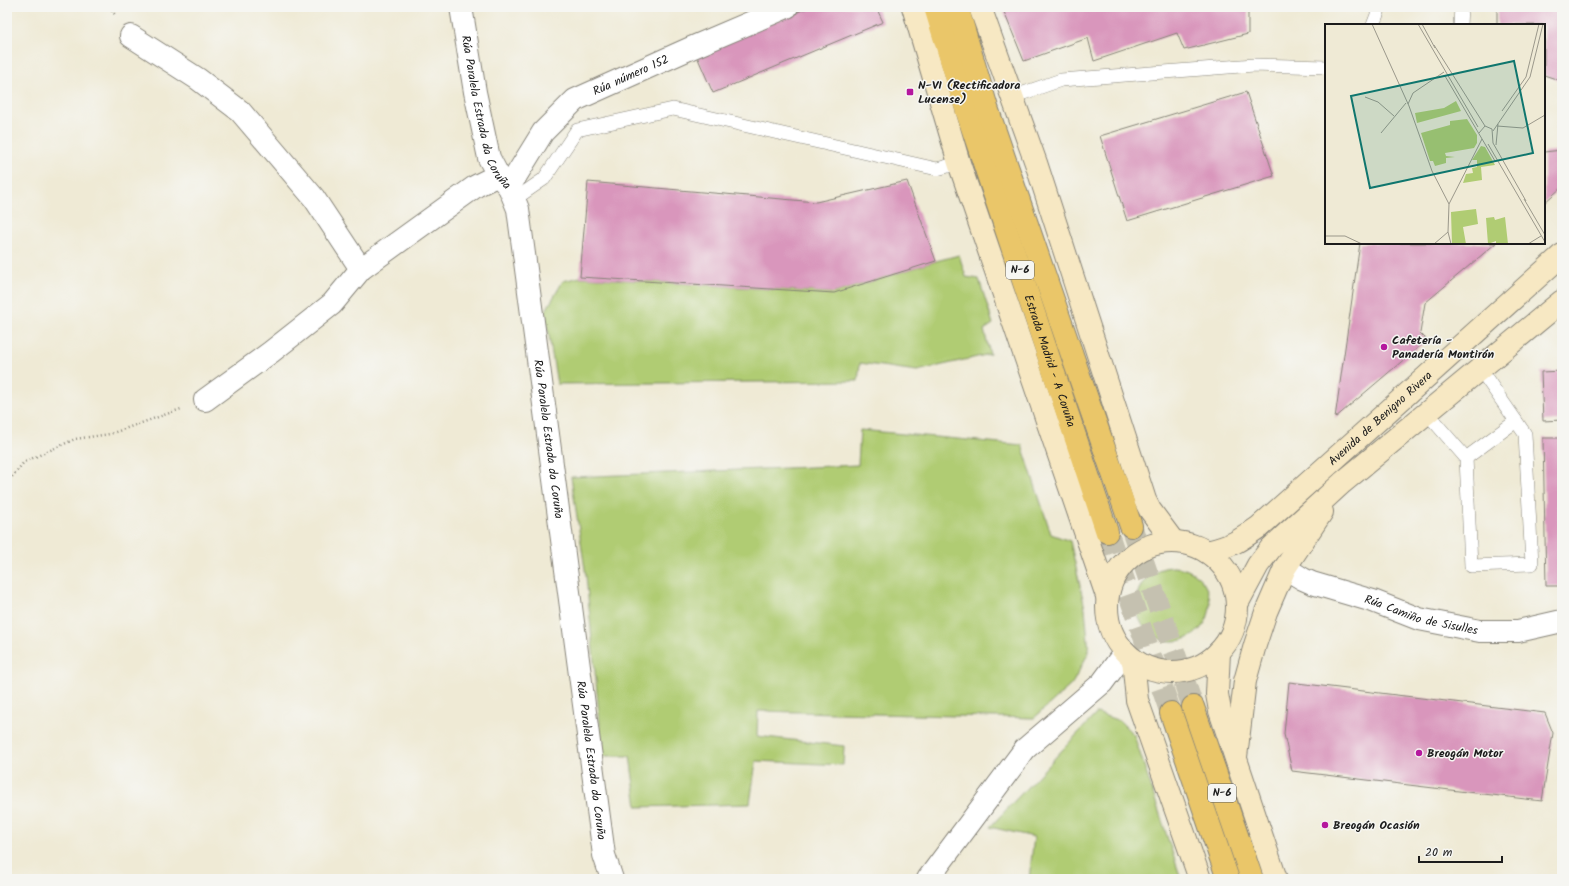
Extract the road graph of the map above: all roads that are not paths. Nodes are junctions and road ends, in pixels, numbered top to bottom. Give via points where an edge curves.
1 (461, 7) edge
2 (787, 7) edge
3 (913, 7) edge
4 (935, 7) edge
5 (957, 7) edge
6 (980, 7) edge
7 (1380, 7) edge
8 (1461, 7) edge
9 (1373, 24) edge
10 (1460, 24) edge
11 (131, 36) dead end
12 (1325, 67) edge
13 (1012, 97) junction
14 (960, 163) junction
15 (507, 187) junction
16 (1562, 255) edge
17 (361, 269) junction
18 (1562, 301) edge
19 (1480, 369) junction
20 (205, 400) road end
21 (1426, 412) junction
22 (1516, 421) junction
23 (1466, 458) junction
24 (1342, 483) junction
25 (1131, 526) tunnel mouth
26 (1107, 532) tunnel mouth
27 (1173, 541) junction
28 (1208, 552) junction
29 (1285, 568) junction
30 (1107, 596) junction
31 (1237, 604) junction
32 (1562, 621) edge
33 (1219, 652) junction
34 (1129, 656) junction
35 (1193, 708) tunnel mouth
36 (1172, 713) tunnel mouth
37 (1236, 757) junction
38 (612, 879) edge
39 (928, 879) edge
40 (1200, 879) edge
41 (1228, 879) edge
42 (1252, 879) edge
43 (1276, 879) edge

1 - 15 street, Rúa Paralela Estrada da Coruña via 489,158
2 - 15 street, Rúa número 152 via 575,100 543,132
3 - 14 main road
4 - 26 highway, Estrada Madrid - A Coruña / N-6 via 969,118
5 - 25 highway, Estrada Madrid - A Coruña / N-6 via 990,115
6 - 13 main road
7 - 9 lane
8 - 10 lane
11 - 17 street via 198,79 240,111 314,198
12 - 13 lane via 1254,65 1061,80
13 - 27 main road via 1036,163 1145,500
14 - 15 lane via 937,169 673,109 577,130 544,179
14 - 30 main road
15 - 17 street via 476,186
15 - 38 street, Rúa Paralela Estrada da Coruña via 518,209 604,855
16 - 28 main road, Avenida de Benigno Rivera via 1259,527 1239,542
17 - 20 street via 332,304
18 - 19 main road, Avenida de Benigno Rivera
19 - 21 main road, Avenida de Benigno Rivera
19 - 22 lane
21 - 23 lane
21 - 24 main road, Avenida de Benigno Rivera
22 - 23 lane
22 - 23 lane via 1525,434 1532,564 1471,566
24 - 29 main road
24 - 31 main road, Avenida de Benigno Rivera via 1271,548
27 - 28 main road via 1191,544
27 - 30 main road via 1154,543 1137,551 1123,563 1112,579
28 - 31 main road via 1223,565 1233,584
29 - 32 street, Rúa Camiño de Sisulles via 1312,583 1373,601 1418,619 1480,631 1518,631
29 - 37 main road via 1266,612 1245,681
30 - 34 main road via 1107,616 1113,636
31 - 33 main road via 1236,622
33 - 34 main road via 1200,666 1177,672 1154,670
33 - 37 main road via 1217,694 1220,711
34 - 39 street via 1102,683 1025,749
34 - 40 main road via 1137,700
35 - 42 highway, N-6
36 - 41 highway, N-6
37 - 43 main road

